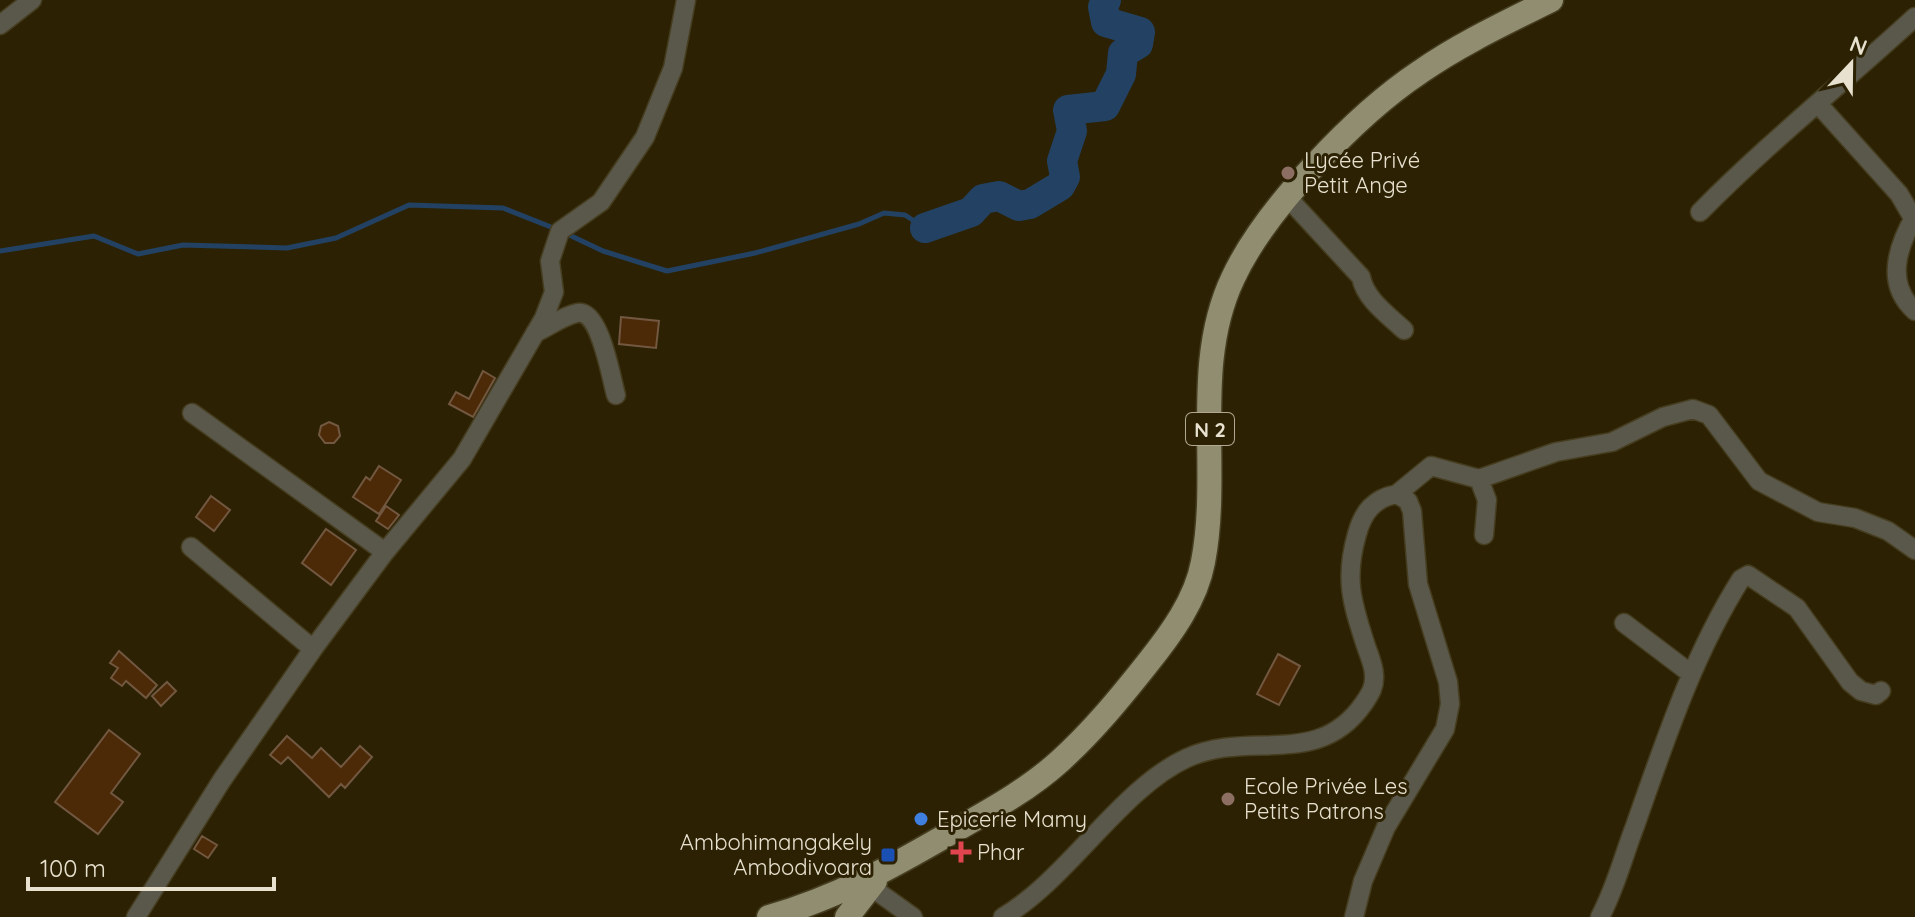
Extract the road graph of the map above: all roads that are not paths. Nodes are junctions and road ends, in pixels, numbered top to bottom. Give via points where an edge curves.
1 (32, 0) edge
2 (686, 0) edge
3 (1551, 0) edge
4 (1915, 17) edge
5 (0, 25) edge
6 (1819, 105) junction
7 (1288, 198) junction
8 (1700, 212) dead end
9 (1914, 217) edge
10 (1915, 311) edge
11 (1404, 330) dead end
12 (535, 333) junction
13 (616, 395) dead end
14 (192, 413) dead end
15 (1479, 479) junction
16 (1397, 494) junction
17 (1484, 535) dead end
18 (191, 547) dead end
19 (1915, 550) edge
20 (385, 552) junction
21 (1624, 623) dead end
22 (313, 649) junction
23 (1690, 673) junction
24 (1881, 691) dead end
25 (866, 885) junction
26 (136, 917) edge
27 (769, 917) edge
28 (847, 917) edge
29 (913, 917) edge
30 (1003, 917) edge
31 (1354, 917) edge
32 (1600, 917) edge

1 - 5 street
2 - 12 street via 673,68 645,137 601,202 560,231 552,248 554,292
3 - 7 main road, N 2 via 1435,61 1399,87
4 - 6 street
6 - 8 street via 1760,151
6 - 9 street
7 - 11 street via 1361,277 1371,299
7 - 25 main road, N 2 via 1233,278 1219,320 1211,376 1203,563 1166,640 1102,719 1058,762 1007,801
9 - 10 street via 1898,253 1895,278 1903,300
12 - 13 street via 578,312 587,314 596,323
12 - 20 street via 462,459
14 - 20 street
15 - 16 street via 1431,466
15 - 17 street via 1487,500
15 - 19 street via 1556,452 1612,442 1693,409 1709,415 1759,481 1818,512 1888,531
16 - 30 street via 1381,497 1369,508 1348,562 1350,593 1375,675 1373,691 1350,724 1310,742 1214,748 1184,759 1155,778 1032,896
16 - 31 street via 1412,511 1418,584 1450,704 1445,729 1386,827
18 - 22 street
20 - 22 street
21 - 23 street
22 - 26 street
23 - 24 street via 1730,596 1748,575 1797,608 1850,682 1870,695
23 - 32 street via 1617,885
25 - 27 main road
25 - 28 main road
25 - 29 street

